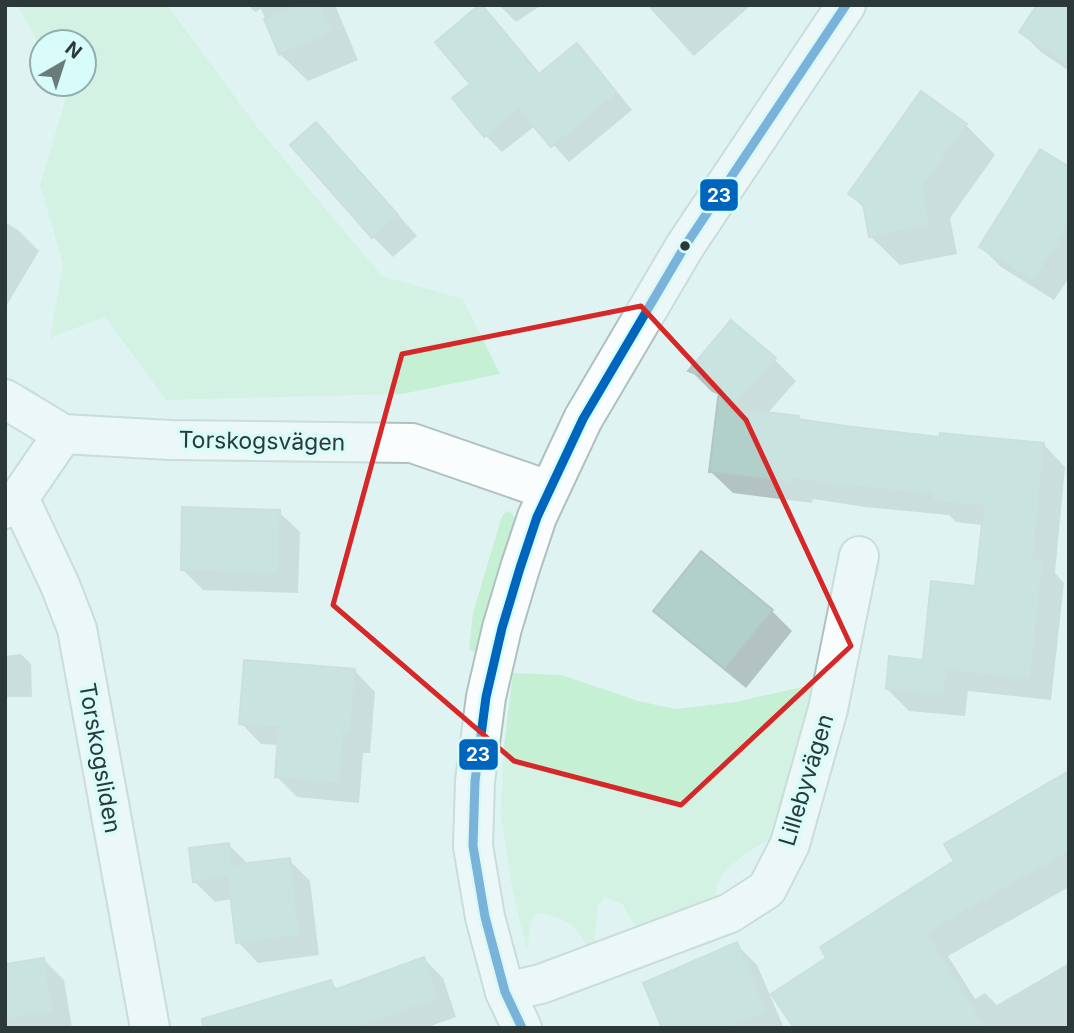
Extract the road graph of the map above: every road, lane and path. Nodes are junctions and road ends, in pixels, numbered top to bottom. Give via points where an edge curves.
1 (846, 5) edge
2 (5, 399) edge
3 (63, 434) junction
4 (548, 490) junction
5 (12, 503) edge
6 (859, 556) dead end
7 (505, 992) junction
8 (150, 1028) edge
9 (522, 1028) edge

1 - 4 street via 685,246 583,419
2 - 3 street
3 - 4 street, Torskogsvägen via 412,443
3 - 5 street
4 - 7 street via 502,628 486,697 475,781 473,846
5 - 8 street, Torskogsliden via 60,585 77,629
6 - 7 street, Lillebyvägen via 824,723 790,844 767,889 730,913 541,984
7 - 9 street

